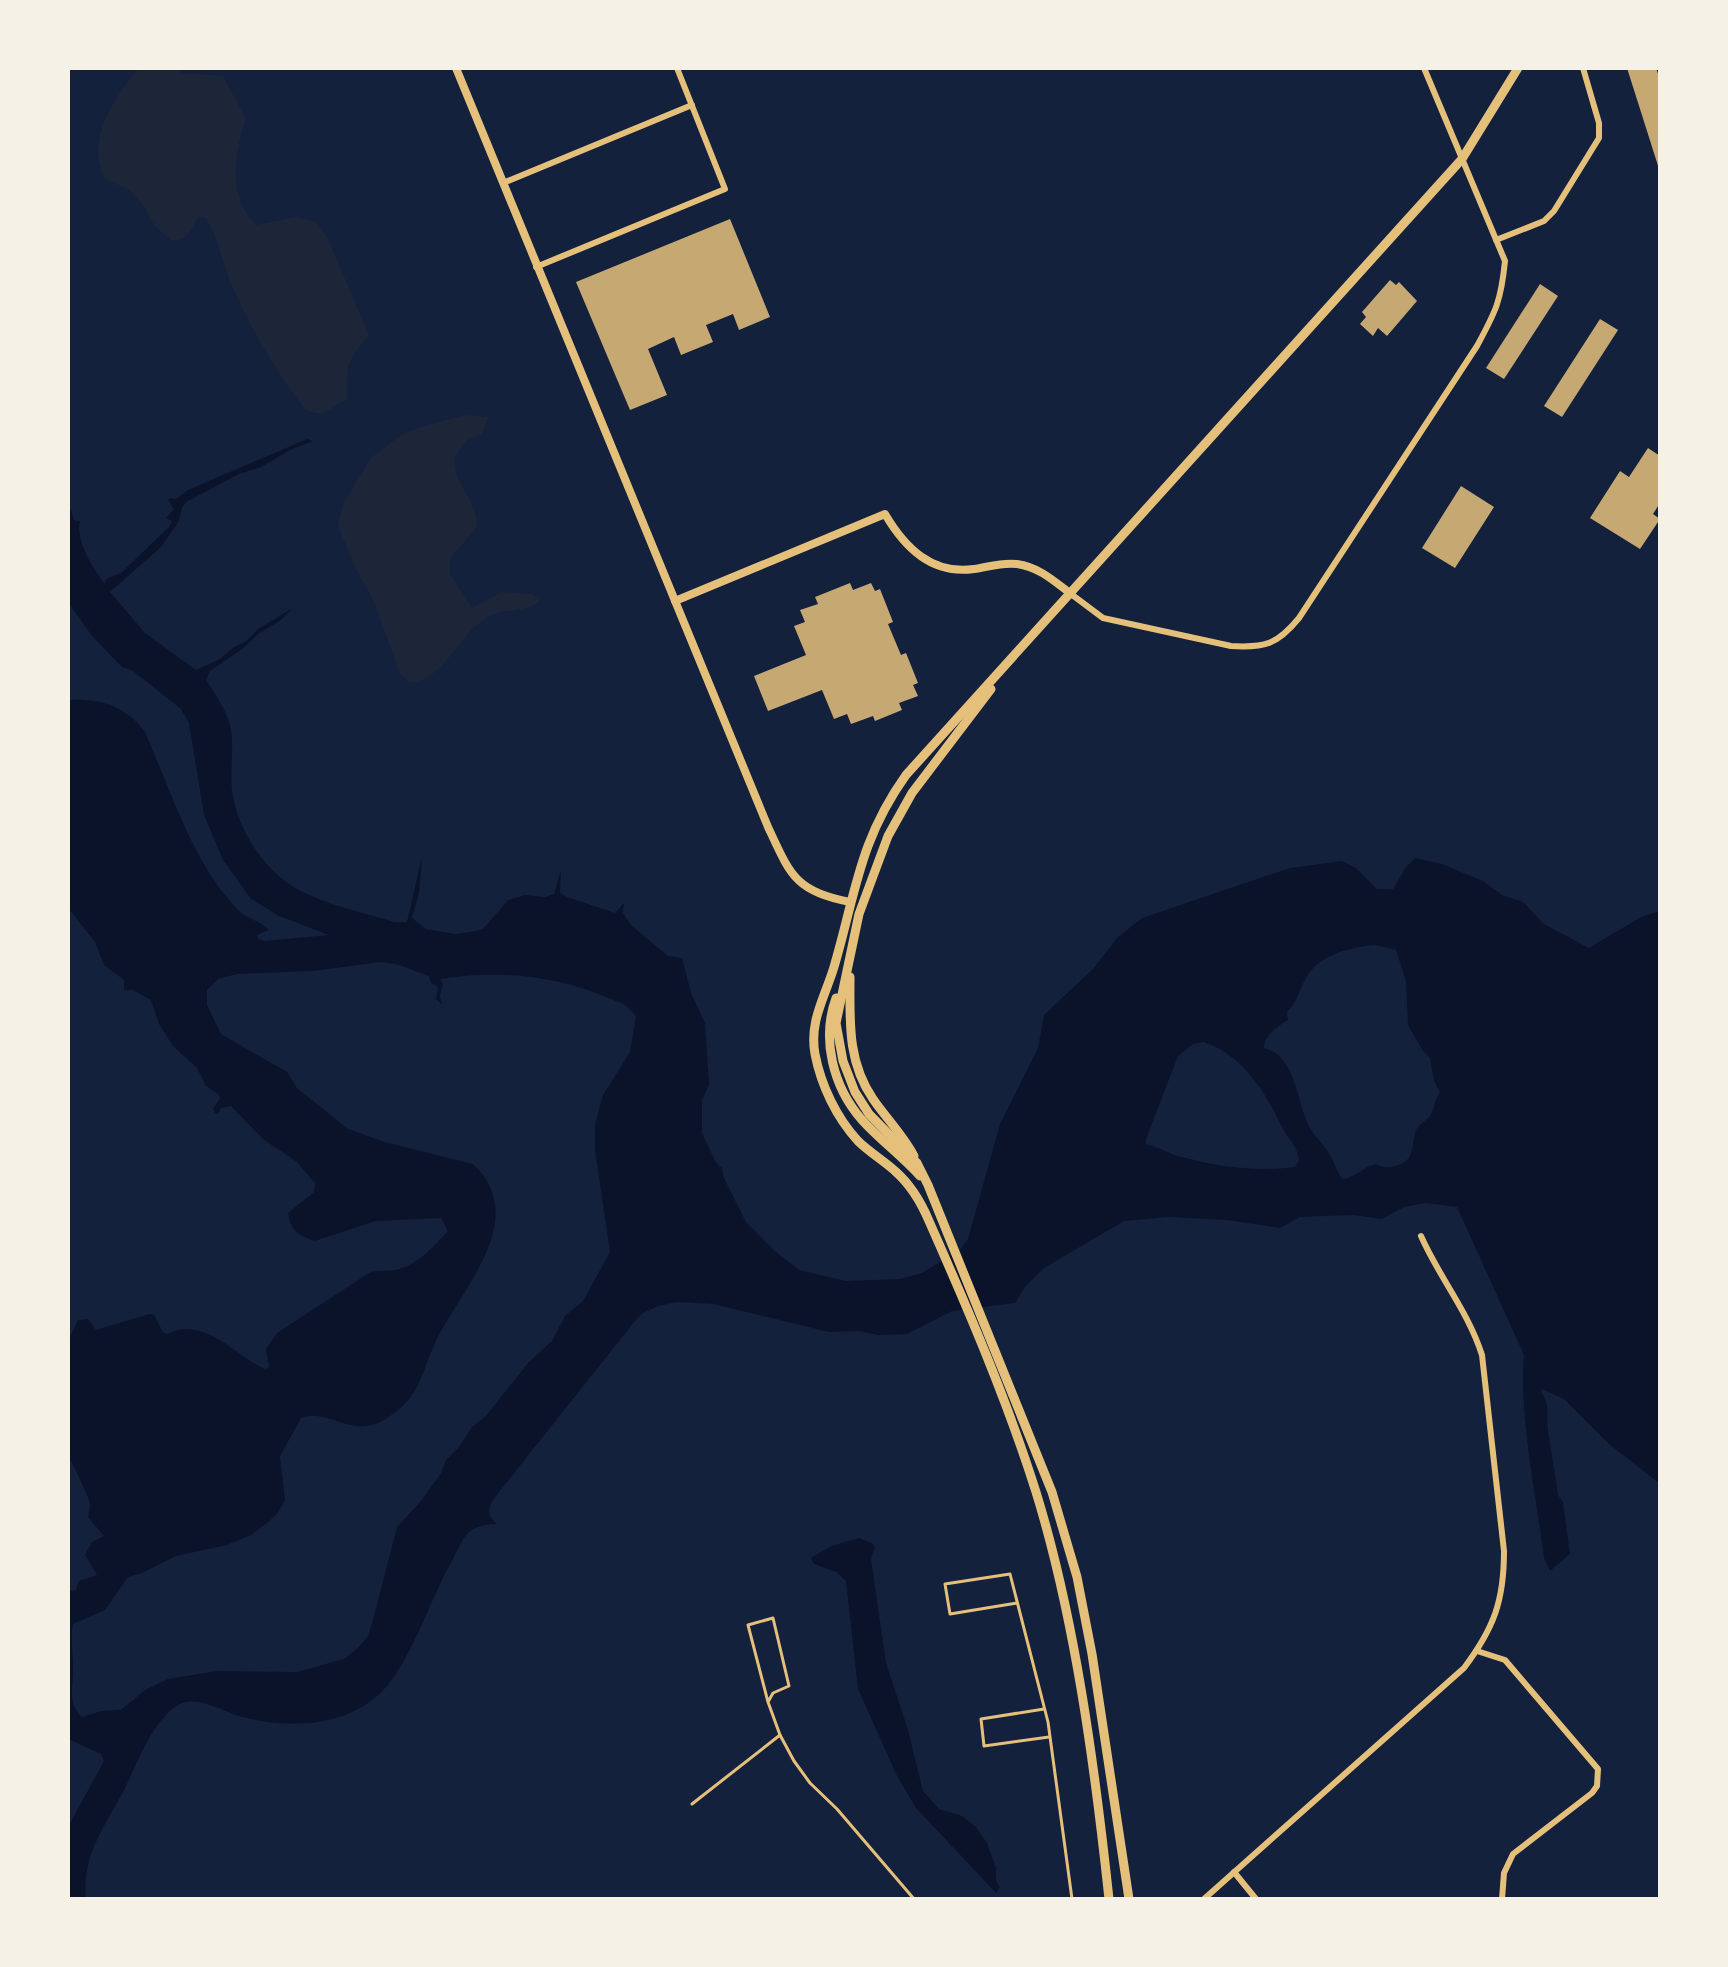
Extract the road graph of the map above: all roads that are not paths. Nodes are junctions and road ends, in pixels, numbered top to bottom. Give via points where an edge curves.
1 (456, 68) edge
2 (677, 68) edge
3 (1424, 68) edge
4 (1518, 68) edge
5 (1583, 68) edge
6 (692, 105) junction
7 (1462, 159) junction
8 (503, 183) junction
9 (1496, 240) junction
10 (536, 267) junction
11 (1071, 594) junction
12 (675, 601) junction
13 (1004, 669) junction
14 (850, 902) junction
15 (850, 957) junction
16 (928, 1185) junction
17 (1421, 1236) dead end
18 (1017, 1603) junction
19 (1477, 1651) junction
20 (768, 1702) junction
21 (1044, 1709) junction
22 (780, 1735) junction
23 (1050, 1737) junction
24 (692, 1804) dead end
25 (1234, 1872) junction
26 (914, 1899) edge
27 (1072, 1899) edge
28 (1109, 1899) edge
29 (1129, 1899) edge
30 (1204, 1899) edge
31 (1256, 1899) edge
32 (1502, 1899) edge

1 - 8 street
2 - 6 street
3 - 7 street
4 - 7 main road
5 - 9 street via 1599,138 1544,221
6 - 8 street
6 - 10 street via 725,189
7 - 9 street
7 - 11 main road
8 - 10 street
9 - 11 street via 1505,261 1498,308 1287,632 1264,645 1231,646 1103,618
10 - 12 street
11 - 12 street via 1041,571 1017,564 954,570 934,565 899,538 885,514
11 - 13 main road
12 - 14 street via 787,868 809,890
13 - 14 main road via 890,798 864,851
13 - 15 main road via 899,814 859,914
14 - 28 main road via 816,1016 817,1064 846,1127 918,1197 1036,1494 1080,1690
15 - 16 main road via 836,1023 847,1074 869,1114 917,1163
15 - 16 main road via 829,1016 837,1078 864,1123
16 - 29 main road via 1052,1492 1077,1577
17 - 19 street via 1473,1327 1482,1355 1504,1582 1498,1610
18 - 18 lane via 1010,1574 945,1584 950,1614
18 - 21 lane
19 - 25 street
19 - 32 street via 1505,1660 1598,1769 1592,1793 1513,1854 1504,1873
20 - 20 lane via 773,1693 789,1686 773,1618 748,1625
20 - 22 lane
21 - 23 lane
21 - 23 lane via 981,1719 984,1746
22 - 24 lane
22 - 26 lane via 810,1783
23 - 27 lane
25 - 30 street
25 - 31 street

